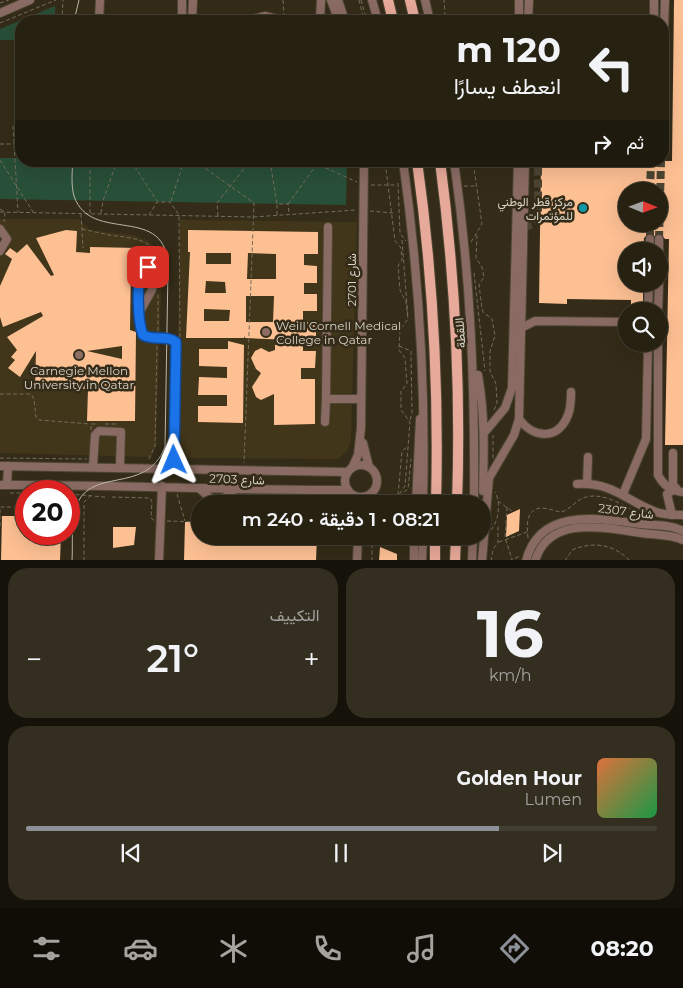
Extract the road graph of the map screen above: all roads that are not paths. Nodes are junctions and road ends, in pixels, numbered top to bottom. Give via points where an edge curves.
1 (30, 0) edge
2 (100, 0) edge
3 (182, 0) edge
4 (193, 0) edge
5 (322, 0) edge
6 (331, 0) edge
7 (338, 0) edge
8 (372, 0) edge
9 (388, 0) edge
10 (410, 0) edge
11 (425, 0) edge
12 (520, 0) edge
13 (529, 0) edge
14 (654, 0) edge
15 (664, 0) edge
16 (0, 13) edge
17 (99, 15) edge
18 (182, 15) edge
19 (192, 15) edge
20 (322, 15) edge
21 (337, 15) edge
22 (342, 15) edge
23 (376, 15) edge
24 (392, 15) edge
25 (414, 15) edge
26 (429, 15) edge
27 (519, 15) edge
28 (528, 15) edge
29 (654, 15) edge
30 (664, 15) edge
31 (364, 167) edge
32 (404, 167) edge
33 (418, 167) edge
34 (441, 167) edge
35 (455, 167) edge
36 (518, 167) edge
37 (525, 167) edge
38 (1, 226) edge
39 (328, 228) dead end
40 (650, 239) tunnel mouth
41 (650, 242) edge
42 (0, 251) edge
43 (522, 309) junction
44 (139, 313) junction
45 (535, 321) junction
46 (618, 322) edge
47 (521, 328) junction
48 (648, 352) edge
49 (659, 352) edge
50 (474, 356) junction
51 (571, 392) dead end
52 (326, 399) junction
53 (362, 399) junction
54 (424, 403) junction
55 (519, 419) junction
56 (325, 422) dead end
57 (361, 428) junction
58 (484, 434) junction
59 (673, 453) dead end
60 (588, 457) dead end
61 (4, 466) edge
62 (94, 467) junction
63 (120, 467) junction
64 (174, 467) junction
65 (369, 467) junction
66 (350, 470) junction
67 (577, 484) dead end
68 (587, 484) junction
69 (485, 485) junction
70 (162, 486) junction
71 (5, 488) edge
72 (683, 488) edge
73 (200, 489) junction
74 (235, 489) junction
75 (673, 489) junction
76 (683, 492) edge
77 (350, 493) junction
78 (623, 494) junction
79 (355, 495) edge
80 (370, 495) edge
81 (416, 495) edge
82 (423, 495) edge
83 (436, 495) edge
84 (457, 495) edge
85 (474, 495) edge
86 (483, 495) edge
87 (672, 515) junction
88 (683, 515) edge
89 (683, 531) edge
90 (683, 540) edge
91 (358, 545) edge
92 (414, 545) edge
93 (422, 545) edge
94 (435, 545) edge
95 (456, 545) edge
96 (473, 545) edge
97 (481, 545) edge
98 (527, 555) edge
99 (159, 560) edge
100 (357, 560) edge
101 (414, 560) edge
102 (422, 560) edge
103 (434, 560) edge
104 (455, 560) edge
105 (472, 560) edge
106 (480, 560) edge
107 (535, 560) edge

1 - 16 street
2 - 17 street
3 - 18 street
4 - 19 street
5 - 20 street
6 - 21 street
7 - 22 street
8 - 23 street
9 - 24 main road
10 - 25 main road
11 - 26 street
12 - 27 street
13 - 28 street
14 - 29 street
15 - 30 street
31 - 53 street, شارع 2701
32 - 54 street via 419,298
33 - 83 main road, اللقطة via 435,336
34 - 84 main road, اللقطة via 455,309
35 - 50 street, اللقطة
36 - 58 street via 512,388 505,408
37 - 43 street
38 - 42 street via 7,239
39 - 52 street
40 - 41 street
43 - 45 street
43 - 47 street
44 - 44 street via 139,277 148,267 155,273 156,281
44 - 64 street via 139,326 148,339 176,342
45 - 46 street
45 - 47 street
47 - 55 street
48 - 78 street via 646,439
49 - 75 street via 662,381 658,475
50 - 58 street via 482,395
50 - 85 street, اللقطة
51 - 55 street via 566,421 549,434 533,432
52 - 53 street
52 - 56 street
53 - 57 street, شارع 2701
54 - 81 street via 418,431
54 - 82 street
55 - 69 street via 514,435
57 - 65 street, شارع 2701
57 - 66 street, شارع 2701 via 358,455
58 - 69 street
59 - 75 street
60 - 68 street
61 - 62 street, شارع 2703
61 - 71 street, شارع 2703
62 - 63 street, شارع 2703
62 - 63 street via 96,433 121,432
63 - 64 street, شارع 2703
64 - 66 street, شارع 2703
65 - 66 street via 361,465
65 - 80 street via 376,475 377,485
66 - 77 street via 345,481
67 - 68 street
68 - 78 street via 602,485
69 - 86 street
69 - 106 street via 485,537
70 - 71 street, شارع 2703
70 - 73 street, شارع 2703
70 - 99 street
72 - 75 street
73 - 74 street, شارع 2703
73 - 74 street via 210,499 218,501 224,500
74 - 77 street, شارع 2703
75 - 76 street
75 - 87 street via 666,496
77 - 79 street
78 - 87 street via 658,512
87 - 88 street
89 - 98 street, شارع 2307 via 603,518 575,520 545,530 535,539
90 - 107 street, شارع 2307 via 610,527 581,528 548,539
91 - 100 street
92 - 101 street
93 - 102 street
94 - 103 main road
95 - 104 main road
96 - 105 street
97 - 106 street

